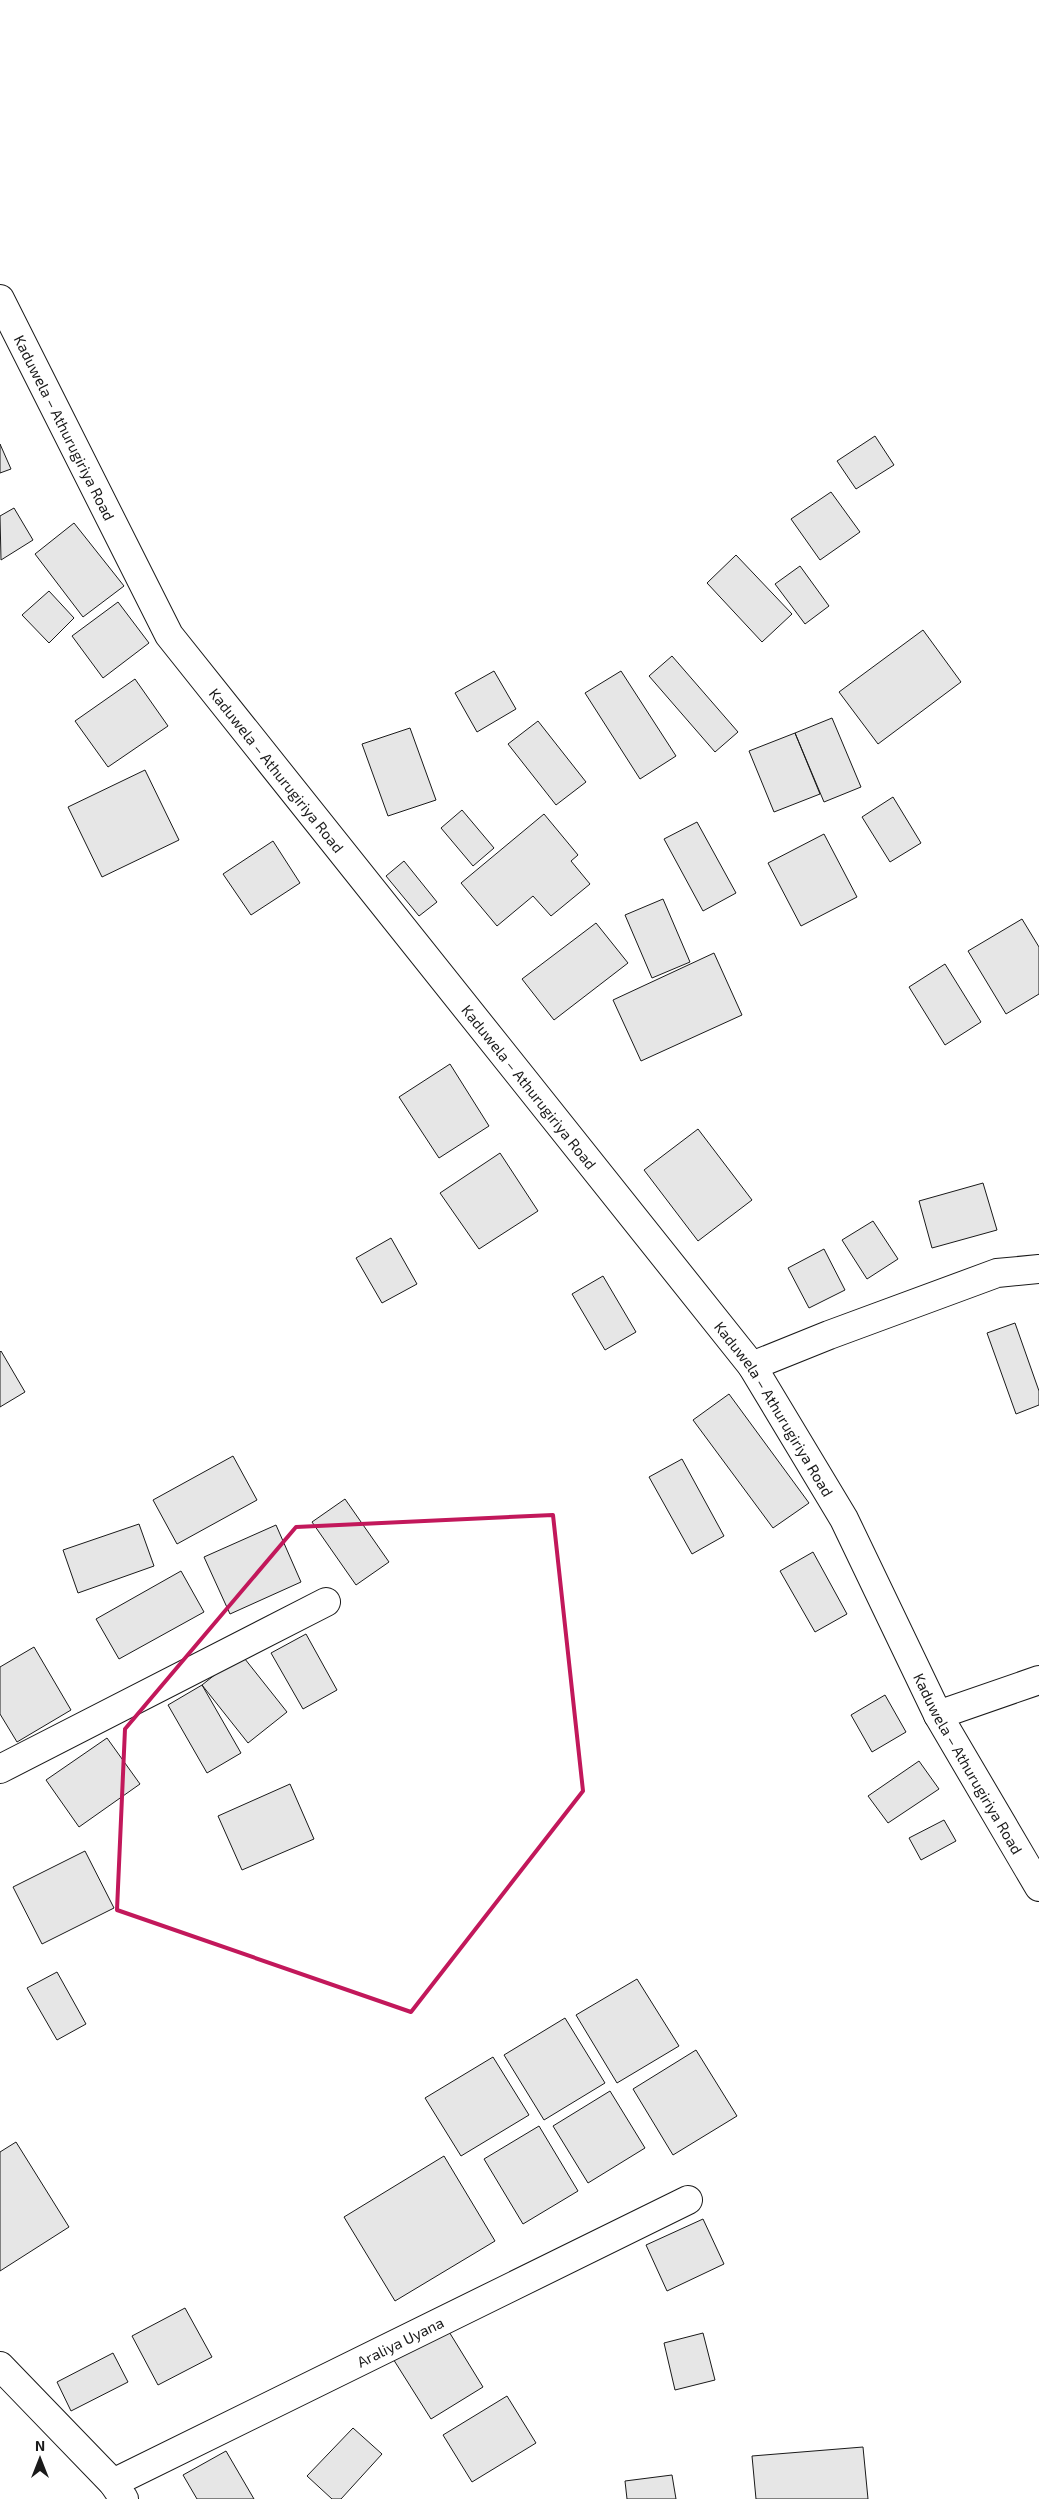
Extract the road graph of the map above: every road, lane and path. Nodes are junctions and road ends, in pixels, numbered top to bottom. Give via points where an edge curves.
1 (0, 299) edge
2 (1039, 1269) edge
3 (752, 1366) junction
4 (326, 1602) dead end
5 (1039, 1680) edge
6 (938, 1715) junction
7 (0, 1769) edge
8 (1039, 1887) edge
9 (688, 2200) dead end
10 (0, 2366) edge
11 (118, 2491) edge

1 - 3 main road, Kaduwela – Athurugiriya Road via 169,635
2 - 3 main road via 997,1273
3 - 6 main road, Kaduwela – Athurugiriya Road via 844,1519
4 - 7 main road
5 - 6 main road
6 - 8 main road, Kaduwela – Athurugiriya Road
9 - 11 main road, Araliya Uyana
10 - 11 main road

